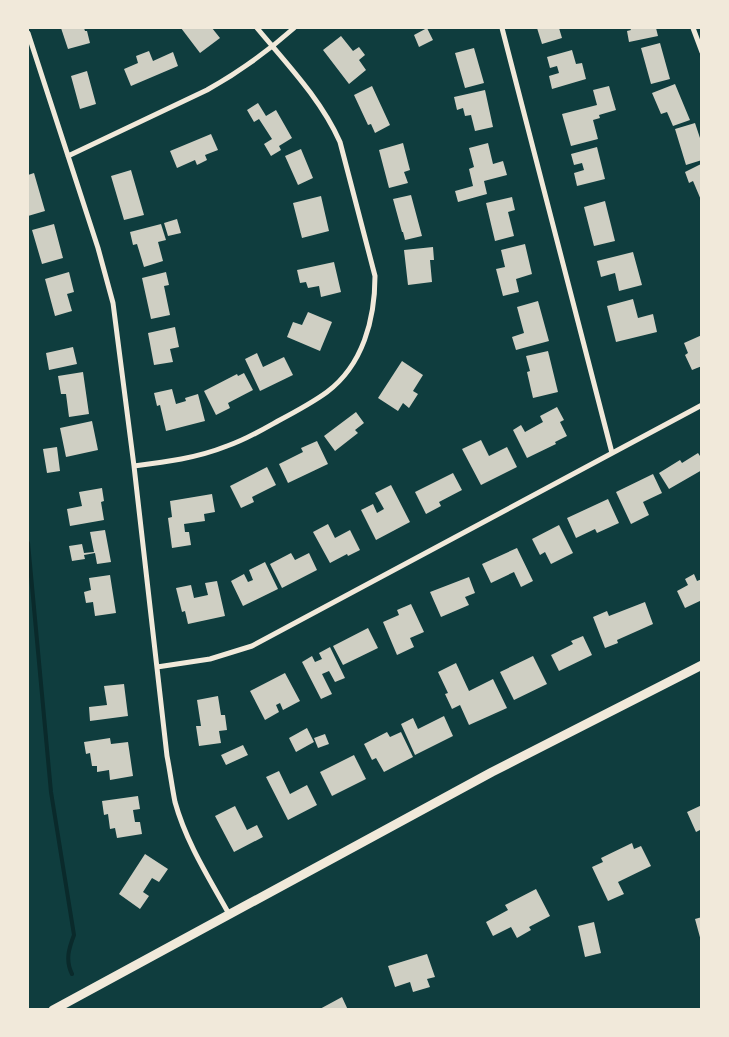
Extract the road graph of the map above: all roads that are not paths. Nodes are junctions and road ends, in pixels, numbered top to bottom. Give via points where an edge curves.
1 (257, 28) edge
2 (294, 28) edge
3 (502, 28) edge
4 (693, 28) edge
5 (28, 33) edge
6 (273, 47) junction
7 (702, 52) edge
8 (68, 156) junction
9 (702, 405) edge
10 (612, 453) junction
11 (134, 466) junction
12 (702, 664) edge
13 (157, 666) junction
14 (229, 914) junction
15 (53, 1010) edge

1 - 6 street
2 - 6 street
3 - 10 street
4 - 7 street
5 - 8 street
6 - 8 street via 207,90
6 - 11 street via 318,104 340,142 375,276 370,327 352,365 337,384 313,402 228,446 180,460
8 - 11 street via 113,303
9 - 10 street
10 - 13 street via 252,646 210,659
11 - 13 street
12 - 14 main road
13 - 14 street via 167,756 176,802 187,836
14 - 15 main road

